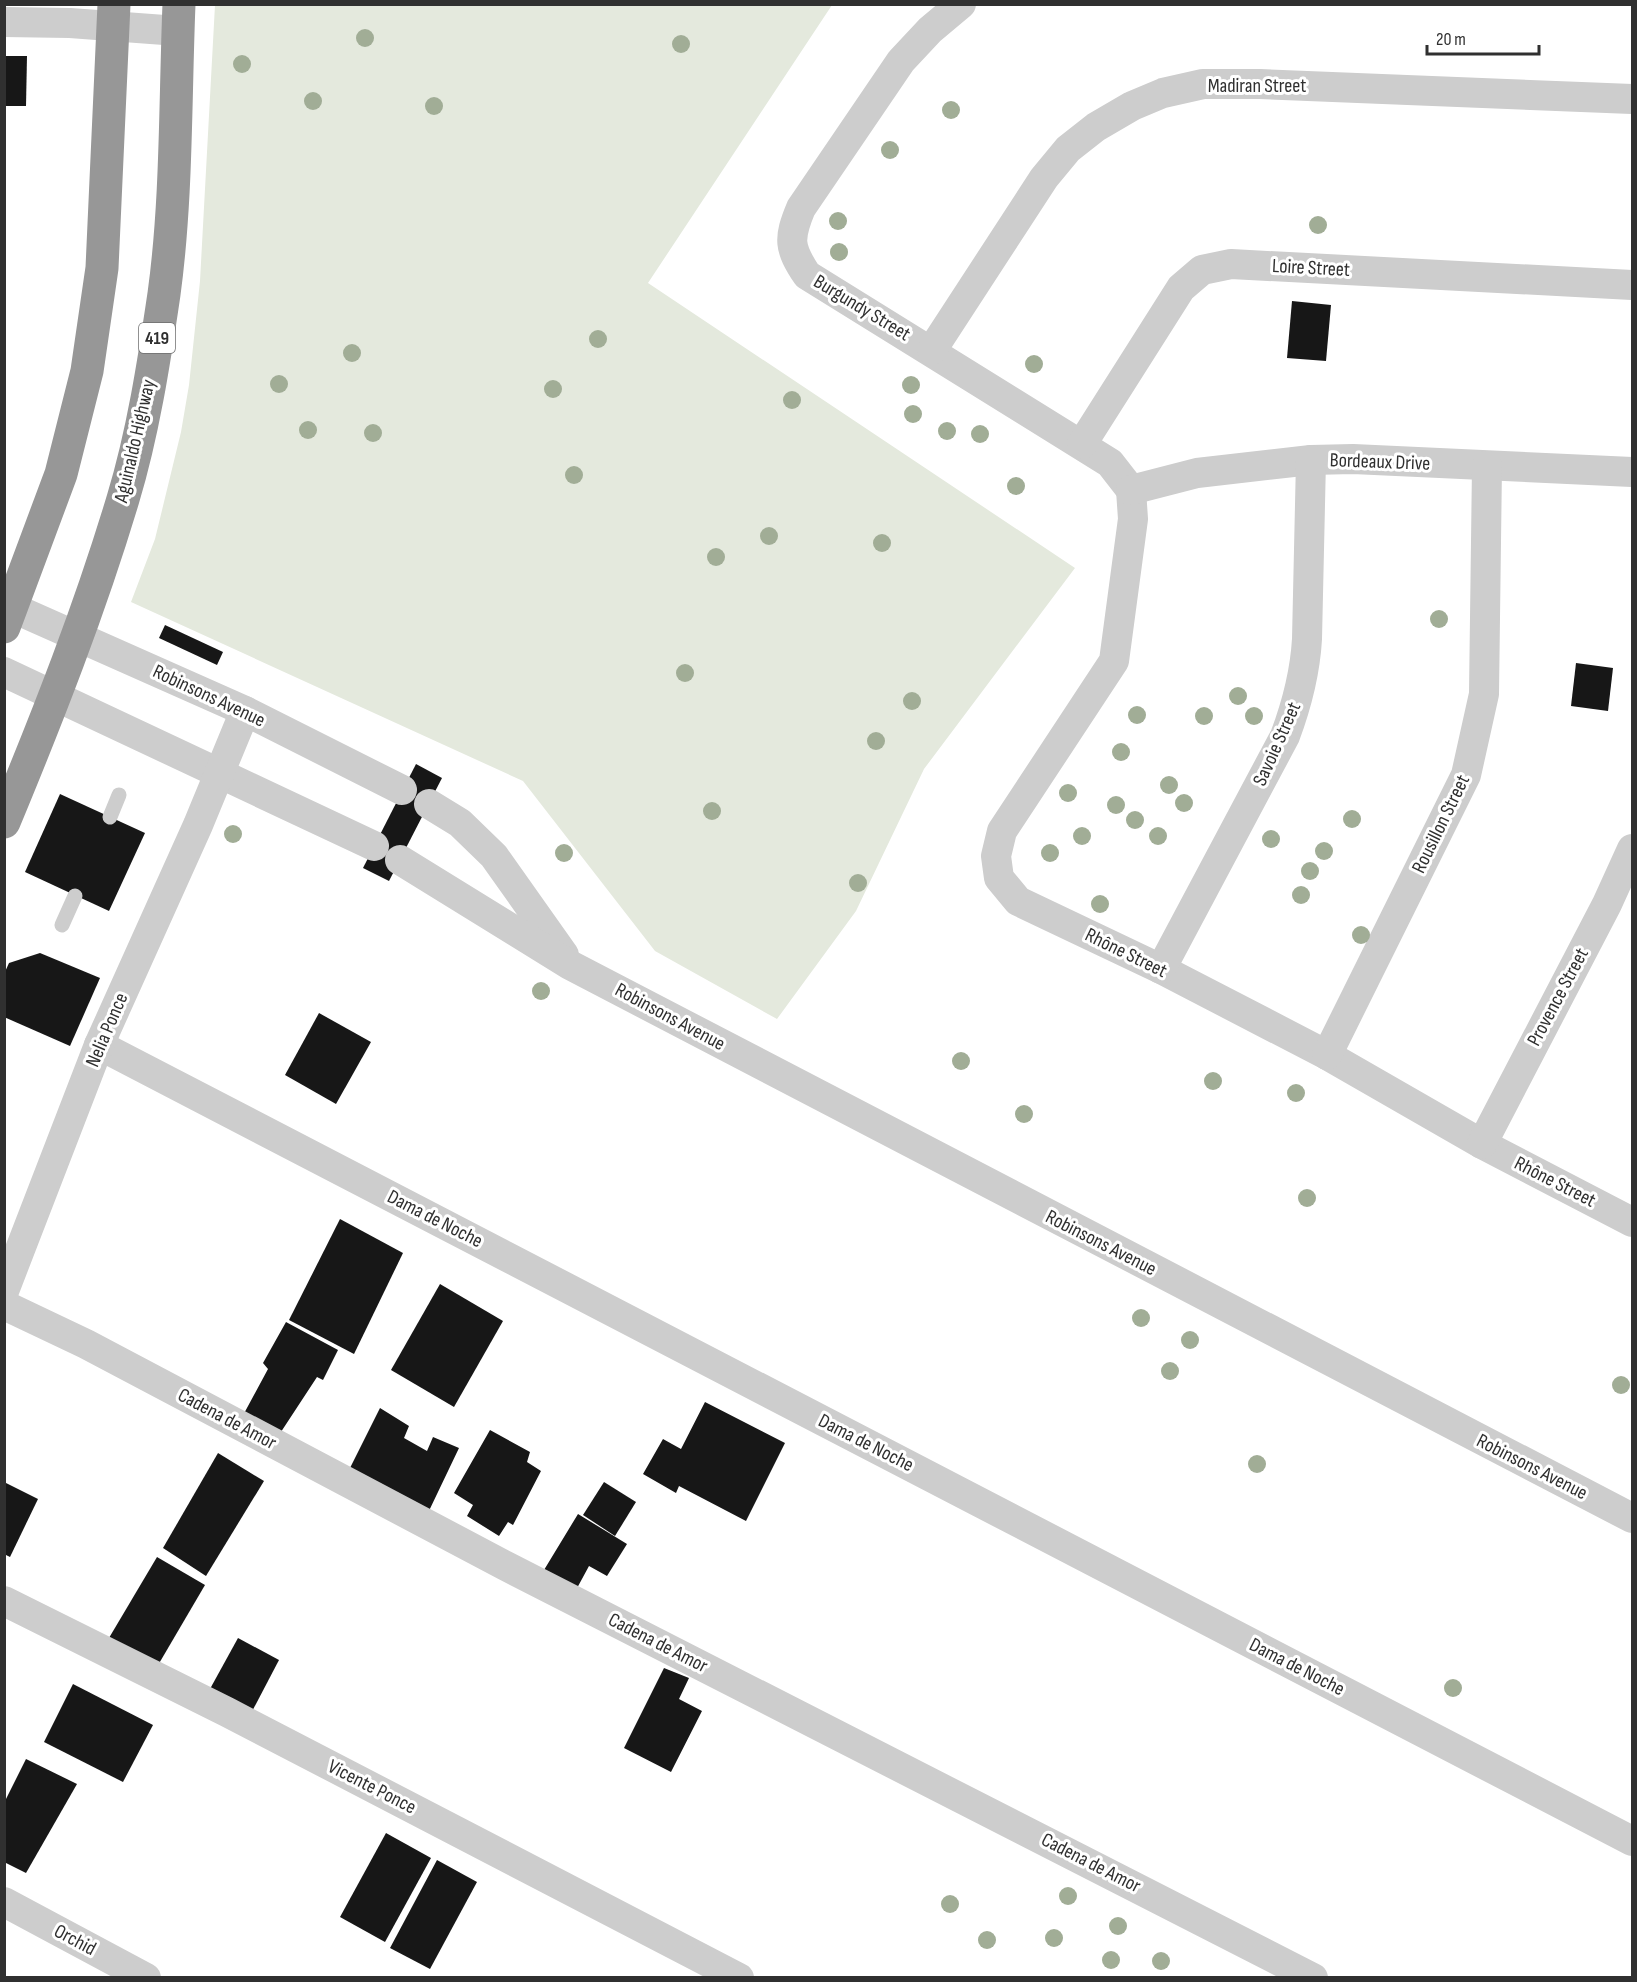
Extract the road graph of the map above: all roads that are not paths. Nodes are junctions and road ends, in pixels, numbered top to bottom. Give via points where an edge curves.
1 (962, 4) edge
2 (113, 16) edge
3 (179, 18) edge
4 (4, 22) edge
5 (1632, 99) edge
6 (1632, 285) edge
7 (932, 350) junction
8 (1082, 444) junction
9 (1311, 460) junction
10 (1487, 466) junction
11 (1632, 472) edge
12 (1131, 490) junction
13 (9, 618) edge
14 (79, 636) junction
15 (4, 672) edge
16 (55, 696) junction
17 (245, 711) junction
18 (218, 772) junction
19 (402, 790) dead end
20 (119, 795) dead end
21 (429, 804) dead end
22 (110, 816) dead end
23 (4, 822) edge
24 (374, 846) dead end
25 (1632, 849) edge
26 (400, 860) dead end
27 (75, 896) dead end
28 (62, 925) dead end
29 (570, 965) junction
30 (1161, 969) junction
31 (99, 1045) junction
32 (1327, 1055) junction
33 (1482, 1144) junction
34 (1632, 1222) edge
35 (4, 1291) edge
36 (4, 1305) edge
37 (1632, 1518) edge
38 (4, 1601) edge
39 (1632, 1841) edge
40 (4, 1902) edge
41 (146, 1977) edge
42 (738, 1977) edge
43 (1313, 1977) edge

1 - 7 street, Burgundy Street via 901,61 801,208 791,231 793,254 807,275
2 - 3 street
2 - 4 street via 70,23
2 - 13 highway via 102,268 87,370 61,474
3 - 14 highway, Aguinaldo Highway / 419 via 170,241 156,344 124,497
5 - 7 street, Madiran Street via 1260,84 1203,84 1163,93 1096,127 1068,149 1044,178
6 - 8 street, Loire Street via 1231,264 1202,270 1181,288
7 - 8 street, Burgundy Street
8 - 12 street, Burgundy Street via 1110,463
9 - 10 street, Bordeaux Drive
9 - 12 street, Bordeaux Drive via 1197,473
9 - 30 street, Savoie Street via 1306,664 1298,702 1285,736
10 - 11 street, Bordeaux Drive
10 - 32 street, Rousillon Street via 1484,694 1466,776
12 - 30 street, Rhône Street via 1133,519 1114,661 1002,831 996,856 999,878 1018,901
13 - 14 street, Robinsons Avenue
14 - 16 highway, Aguinaldo Highway / 419
14 - 17 street, Robinsons Avenue
15 - 16 street
16 - 18 street
16 - 23 highway, Aguinaldo Highway / 419
17 - 18 street, Nelia Ponce
17 - 19 street, Robinsons Avenue
18 - 24 street
18 - 31 street, Nelia Ponce
20 - 22 lane
21 - 29 street, Robinsons Avenue via 460,822 494,856
25 - 33 street, Provence Street
26 - 29 street, Robinsons Avenue
27 - 28 lane
29 - 37 street, Robinsons Avenue
30 - 32 street, Rhône Street
31 - 35 street, Nelia Ponce
31 - 39 street, Dama de Noche
32 - 33 street, Rhône Street
33 - 34 street, Rhône Street
36 - 43 street, Cadena de Amor
38 - 42 street, Vicente Ponce
40 - 41 street, Orchid

